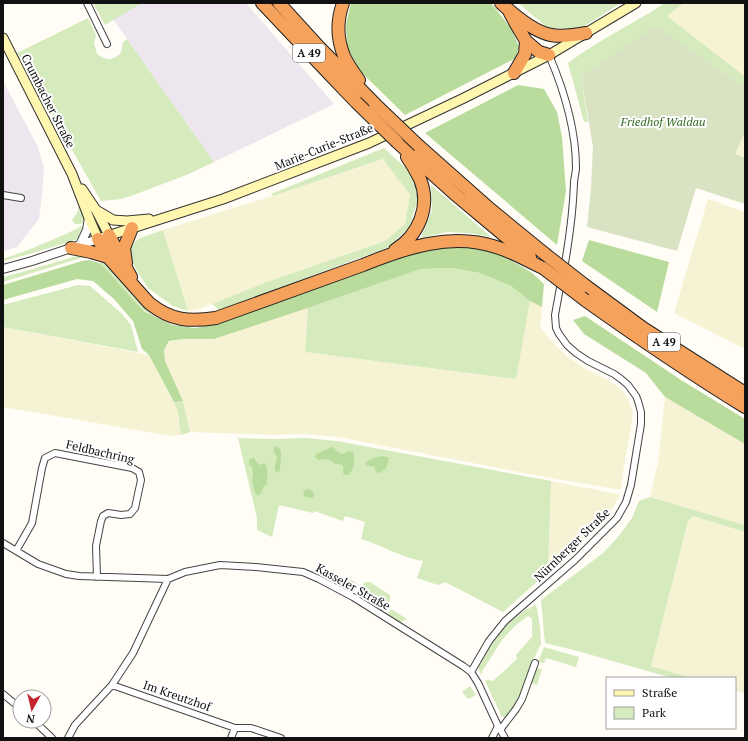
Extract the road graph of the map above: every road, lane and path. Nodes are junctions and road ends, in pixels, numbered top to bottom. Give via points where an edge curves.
1 (87, 3) edge
2 (262, 3) edge
3 (279, 3) edge
4 (343, 3) edge
5 (636, 3) edge
6 (505, 7) edge
7 (532, 27) junction
8 (586, 33) junction
9 (3, 38) edge
10 (526, 40) junction
11 (107, 44) dead end
12 (549, 55) junction
13 (514, 73) junction
14 (367, 100) junction
15 (403, 148) junction
16 (72, 174) junction
17 (3, 195) edge
18 (21, 198) dead end
19 (96, 210) junction
20 (166, 217) junction
21 (89, 218) junction
22 (132, 228) junction
23 (104, 237) junction
24 (76, 247) junction
25 (385, 256) junction
26 (108, 257) junction
27 (126, 266) junction
28 (543, 268) junction
29 (3, 269) edge
30 (138, 290) junction
31 (745, 393) edge
32 (745, 406) edge
33 (3, 543) edge
34 (16, 551) junction
35 (97, 578) junction
36 (168, 579) junction
37 (535, 663) dead end
38 (471, 672) junction
39 (112, 685) junction
40 (3, 694) edge
41 (12, 701) edge
42 (235, 728) junction
43 (499, 728) junction
44 (42, 729) edge
45 (504, 737) edge
46 (52, 738) edge
47 (68, 738) edge
48 (231, 738) edge
49 (281, 738) edge
50 (492, 738) edge

1 - 11 street
2 - 14 highway, A 49 via 330,75
3 - 14 highway, A 49
4 - 14 highway via 339,27 341,46 344,57
5 - 8 main road, Marie-Curie-Straße
6 - 7 highway
6 - 10 highway
7 - 8 highway via 551,35
7 - 12 highway
8 - 12 main road, Marie-Curie-Straße
9 - 16 main road, Crumbacher Straße
10 - 12 highway via 539,52
10 - 13 highway via 525,54
12 - 13 main road, Marie-Curie-Straße
12 - 38 street, Nürnberger Straße via 568,110 576,168 574,205 555,311 556,328 576,354 614,374 628,386 638,401 641,424 629,493 617,518 575,560 505,621 489,641
13 - 20 main road, Marie-Curie-Straße via 369,143 223,199
14 - 15 highway, A 49, bridge
14 - 31 highway, A 49, bridge via 501,218 586,286 643,328
15 - 25 highway via 421,184 424,194 423,211 412,236
15 - 28 highway, A 49
16 - 19 main road, Crumbacher Straße
16 - 21 main road, Crumbacher Straße
17 - 18 street
19 - 20 main road, Crumbacher Straße via 113,220
19 - 23 main road, Crumbacher Straße
20 - 22 main road, Marie-Curie-Straße
21 - 23 main road, Crumbacher Straße
21 - 24 street via 87,230
22 - 23 main road, Marie-Curie-Straße
22 - 27 highway via 124,248
23 - 24 street, Marie-Curie-Straße
23 - 26 highway
23 - 27 highway
24 - 26 highway
24 - 29 street, Marie-Curie-Straße
25 - 28 highway via 436,242 463,240 508,251
25 - 30 highway via 216,318 176,318 157,310
26 - 30 highway
27 - 30 highway
28 - 32 highway, A 49, bridge via 615,321
33 - 34 street, Kasseler Straße
34 - 35 street, Kasseler Straße via 56,571
34 - 35 street, Feldbachring via 32,523 45,458 55,453 132,468 139,472 141,480 135,508 130,514 108,513 103,516 96,546
35 - 36 street, Kasseler Straße
36 - 38 street, Kasseler Straße via 185,572 220,565 303,572 353,597
36 - 39 street via 133,653
37 - 43 street via 522,699
38 - 43 street
39 - 42 street, Im Kreutzhof
39 - 47 street via 75,725
40 - 41 street
42 - 48 street
42 - 49 street, Im Kreutzhof via 251,728
43 - 45 street
43 - 50 street
44 - 46 street

